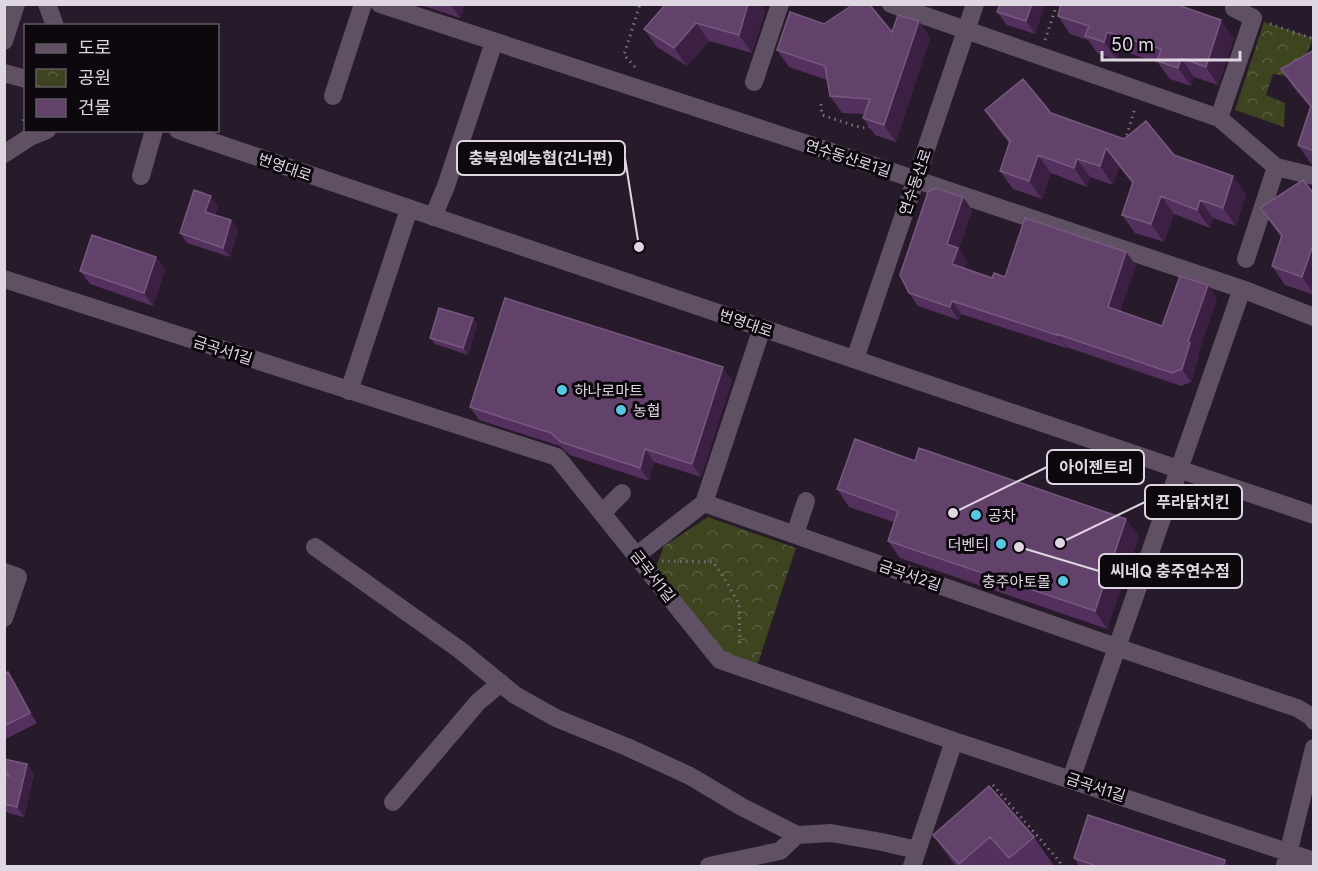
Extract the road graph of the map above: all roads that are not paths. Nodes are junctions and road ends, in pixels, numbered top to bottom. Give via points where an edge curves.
1 (16, 4) edge
2 (47, 4) edge
3 (363, 4) edge
4 (380, 4) edge
5 (780, 4) edge
6 (891, 4) edge
7 (975, 4) edge
8 (1234, 8) dead end
9 (54, 24) edge
10 (966, 30) junction
11 (4, 41) edge
12 (494, 42) junction
13 (4, 73) edge
14 (24, 78) edge
15 (754, 82) dead end
16 (333, 96) dead end
17 (1219, 118) junction
18 (42, 132) edge
19 (153, 132) edge
20 (184, 132) edge
21 (4, 154) edge
22 (1276, 167) junction
23 (141, 176) dead end
24 (1314, 176) edge
25 (915, 180) junction
26 (409, 209) junction
27 (433, 217) junction
28 (1245, 259) dead end
29 (4, 279) edge
30 (1242, 289) junction
31 (1314, 317) edge
32 (762, 328) junction
33 (855, 359) junction
34 (349, 390) junction
35 (1178, 469) junction
36 (622, 493) dead end
37 (806, 501) dead end
38 (704, 503) junction
39 (602, 513) junction
40 (1314, 515) edge
41 (795, 534) junction
42 (315, 547) dead end
43 (637, 555) junction
44 (4, 572) edge
45 (4, 618) edge
46 (1116, 647) junction
47 (501, 683) junction
48 (1314, 720) edge
49 (954, 741) junction
50 (1314, 748) edge
51 (1071, 779) junction
52 (393, 802) dead end
53 (797, 836) junction
54 (914, 858) edge
55 (1286, 859) edge
56 (1314, 861) edge
57 (709, 867) edge

1 - 11 street
2 - 9 street
3 - 16 street
4 - 12 street, 연수동산로1길
5 - 15 street
6 - 10 street
7 - 10 street, 연수동산로
8 - 17 street via 1253,18
10 - 17 street
10 - 25 street, 연수동산로
12 - 25 street, 연수동산로1길
12 - 27 street
13 - 14 street
17 - 22 street
18 - 21 street
19 - 23 street
20 - 26 street, 번영대로
22 - 24 street
22 - 28 street
25 - 30 street, 연수동산로1길
25 - 33 street, 연수동산로
26 - 27 street, 번영대로
26 - 34 street
27 - 32 street, 번영대로
29 - 34 street, 금곡서1길
30 - 31 street, 연수동산로1길
30 - 35 street
32 - 33 street, 번영대로
32 - 38 street
33 - 35 street, 번영대로
34 - 39 street, 금곡서1길 via 557,457
35 - 40 street, 번영대로
35 - 46 street
36 - 39 street
37 - 41 street
38 - 41 street, 금곡서2길
38 - 43 street
39 - 43 street, 금곡서1길
41 - 46 street, 금곡서2길
42 - 47 street
43 - 49 street, 금곡서1길 via 720,660
44 - 45 street via 18,577
46 - 48 street, 금곡서2길 via 1297,708
46 - 51 street
47 - 52 street via 478,702
47 - 53 street via 556,718 690,776
49 - 51 street, 금곡서1길
49 - 54 street
50 - 55 street
51 - 55 street, 금곡서1길
53 - 54 street via 831,833 882,842
53 - 57 street via 780,851
55 - 56 street, 금곡서1길

